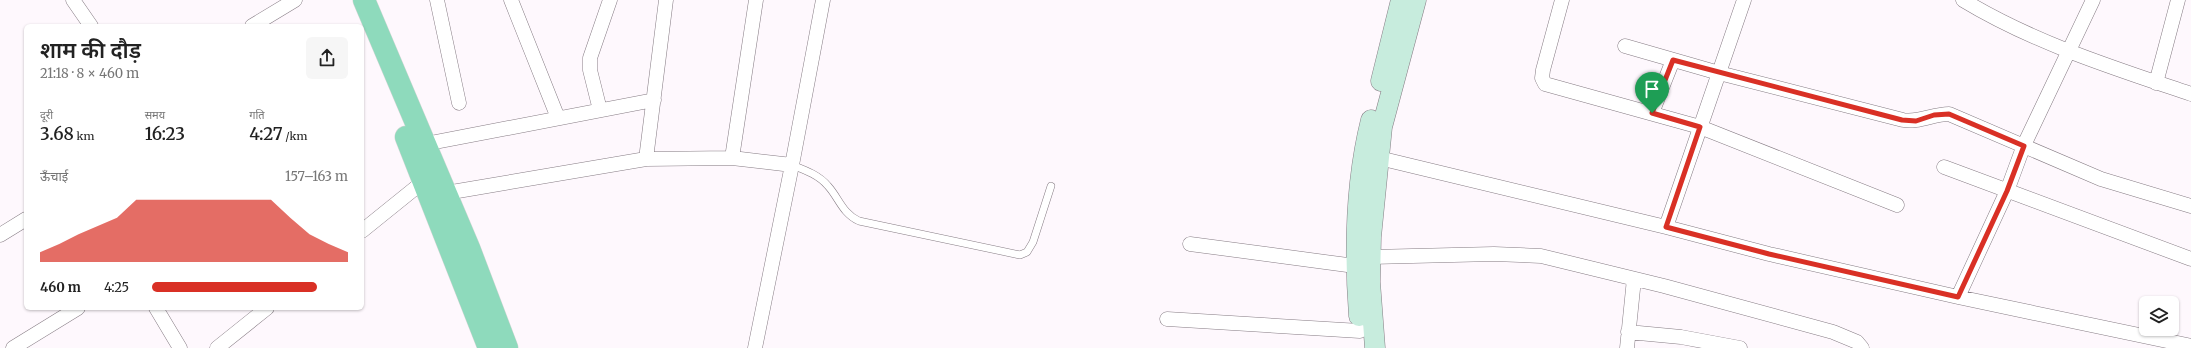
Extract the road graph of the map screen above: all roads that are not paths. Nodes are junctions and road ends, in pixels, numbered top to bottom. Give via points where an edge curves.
1 (73, 0) edge
2 (294, 0) edge
3 (351, 0) edge
4 (364, 0) edge
5 (437, 0) edge
6 (511, 0) edge
7 (610, 0) edge
8 (666, 0) edge
9 (756, 0) edge
10 (823, 0) edge
11 (1401, 0) edge
12 (1416, 0) edge
13 (1562, 0) edge
14 (1744, 0) edge
15 (1963, 0) edge
16 (2093, 0) edge
17 (2178, 0) edge
18 (90, 24) edge
19 (255, 24) edge
20 (361, 24) edge
21 (364, 32) edge
22 (1625, 46) dead end
23 (2069, 52) junction
24 (1673, 60) junction
25 (1719, 73) junction
26 (2156, 83) junction
27 (2191, 94) edge
28 (654, 100) junction
29 (459, 102) dead end
30 (600, 110) junction
31 (1652, 113) junction
32 (558, 118) junction
33 (1700, 127) junction
34 (425, 144) junction
35 (2024, 146) junction
36 (732, 158) junction
37 (1379, 158) junction
38 (646, 159) junction
39 (792, 165) junction
40 (1944, 168) dead end
41 (424, 181) junction
42 (1051, 186) dead end
43 (2007, 191) junction
44 (446, 192) junction
45 (1897, 205) dead end
46 (2191, 206) edge
47 (24, 219) edge
48 (1666, 227) junction
49 (364, 229) edge
50 (0, 235) edge
51 (1190, 244) dead end
52 (2191, 259) edge
53 (1363, 261) junction
54 (1634, 278) junction
55 (1958, 297) junction
56 (75, 310) edge
57 (157, 310) edge
58 (264, 310) edge
59 (1167, 319) dead end
60 (1628, 332) junction
61 (1361, 340) edge
62 (2191, 346) edge
63 (13, 348) edge
64 (180, 348) edge
65 (217, 348) edge
66 (489, 348) edge
67 (507, 348) edge
68 (755, 348) edge
69 (1375, 348) edge
70 (1627, 348) edge
71 (1740, 348) edge
72 (1862, 348) edge

1 - 18 street
2 - 19 street
3 - 20 main road
4 - 34 main road
5 - 29 street
6 - 32 street
7 - 30 street via 590,58 590,70
8 - 28 street
9 - 36 street
10 - 39 street
11 - 53 street via 1370,123 1358,190
12 - 37 street via 1382,127
13 - 31 street via 1543,70 1542,78 1545,84
14 - 25 street
15 - 23 street
16 - 23 street
17 - 26 street
21 - 41 main road
22 - 24 street
23 - 26 street
23 - 35 street
24 - 25 street
24 - 31 street
25 - 33 street
25 - 35 street via 1910,121 1949,114
26 - 27 street
28 - 30 street
28 - 38 street
30 - 32 street
31 - 33 street
32 - 34 street
33 - 45 street
33 - 48 street
34 - 44 main road
35 - 43 street
35 - 46 street via 2101,179
36 - 38 street
36 - 39 street
37 - 48 street
37 - 53 street
38 - 44 street
39 - 42 lane via 820,179 828,186 845,212 859,221 1020,255 1028,252 1033,242
39 - 68 street
40 - 43 street
41 - 49 street
41 - 66 main road
43 - 52 street
43 - 55 street
44 - 67 main road
47 - 50 street
48 - 55 street via 1769,254
51 - 53 street
53 - 54 street via 1526,254
53 - 61 street
53 - 69 street via 1370,282
54 - 60 street
54 - 72 street via 1833,332 1857,342
55 - 62 street
56 - 63 street
57 - 64 street
58 - 65 street
59 - 61 street
60 - 70 street
60 - 71 street via 1681,337

